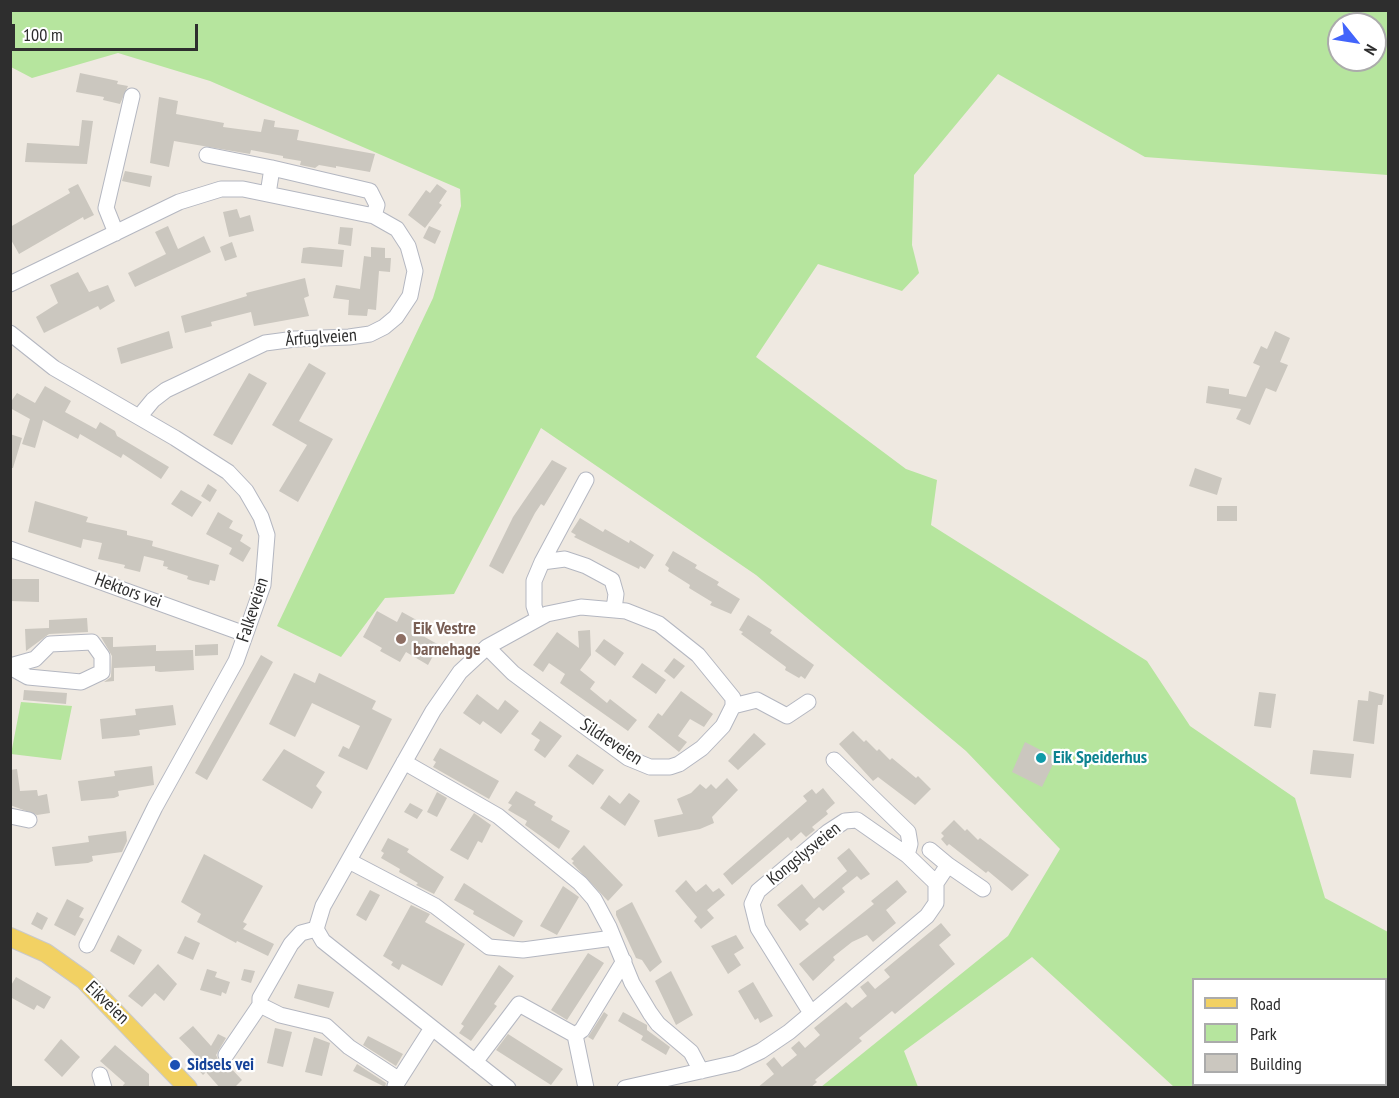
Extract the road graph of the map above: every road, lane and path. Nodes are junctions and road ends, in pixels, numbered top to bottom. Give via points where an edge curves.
1 (132, 96) dead end
2 (207, 155) dead end
3 (272, 168) junction
4 (268, 194) junction
5 (375, 216) junction
6 (116, 233) junction
7 (10, 284) edge
8 (10, 333) edge
9 (139, 417) junction
10 (586, 480) dead end
11 (10, 549) edge
12 (542, 562) junction
13 (614, 609) junction
14 (538, 618) junction
15 (245, 634) junction
16 (487, 647) junction
17 (10, 666) edge
18 (808, 702) dead end
19 (733, 706) junction
20 (834, 760) dead end
21 (404, 762) junction
22 (10, 816) edge
23 (29, 820) dead end
24 (930, 850) dead end
25 (907, 855) junction
26 (349, 861) junction
27 (948, 865) junction
28 (936, 882) junction
29 (983, 889) dead end
30 (316, 929) junction
31 (10, 937) edge
32 (613, 938) junction
33 (87, 945) dead end
34 (624, 961) junction
35 (260, 1005) junction
36 (811, 1013) junction
37 (432, 1028) junction
38 (575, 1035) junction
39 (226, 1055) dead end
40 (476, 1062) junction
41 (701, 1071) junction
42 (397, 1083) edge
43 (186, 1087) edge
44 (508, 1088) edge
45 (586, 1088) edge
46 (625, 1088) edge

1 - 6 street via 106,208
2 - 3 street
3 - 4 street
3 - 5 street via 370,191 377,205
4 - 5 street, Årfuglveien
4 - 6 street, Årfuglveien via 243,189 212,191 179,202
5 - 9 street, Årfuglveien via 397,230 414,261 410,296 396,317 370,334 295,339 247,350 166,390
6 - 7 street, Årfuglveien
8 - 9 street, Falkeveien via 54,368
9 - 15 street, Falkeveien via 228,472 246,491 261,517 267,535 266,573
10 - 12 street
11 - 15 street, Hektors vei
12 - 13 street via 565,560 612,580 616,594
12 - 14 street via 534,581
13 - 14 street via 581,607
13 - 19 street via 659,624 682,640 728,688
14 - 16 street
15 - 33 street, Falkeveien via 219,695 155,807
16 - 19 street, Sildreveien via 513,673 627,758 650,767 679,764 702,748 723,726
16 - 21 street via 460,672
17 - 17 street via 28,677 81,682 102,672 102,656 92,642 50,644 35,659
18 - 19 street via 788,716 757,700
20 - 25 street via 908,832
21 - 26 street
21 - 32 street via 498,816 532,842 594,899
22 - 23 street
24 - 27 street
25 - 28 street, Kongslysveien
25 - 36 street, Kongslysveien via 865,823 852,819 828,832 754,897 752,911 758,928
26 - 30 street via 323,906
26 - 32 street via 435,906 489,947 523,950
27 - 28 street
27 - 29 street
28 - 36 street via 936,903 927,916
30 - 35 street via 301,933 291,944 260,998
30 - 37 street via 322,941
31 - 43 main road, Eikveien via 46,953 84,980
32 - 34 street
34 - 38 street via 582,1030
34 - 41 street via 650,1014 691,1052
35 - 39 street
35 - 42 street via 326,1026
36 - 41 street via 761,1051 736,1063
37 - 40 street
37 - 42 street
38 - 40 street via 519,1004
38 - 45 street
40 - 44 street
41 - 46 street

